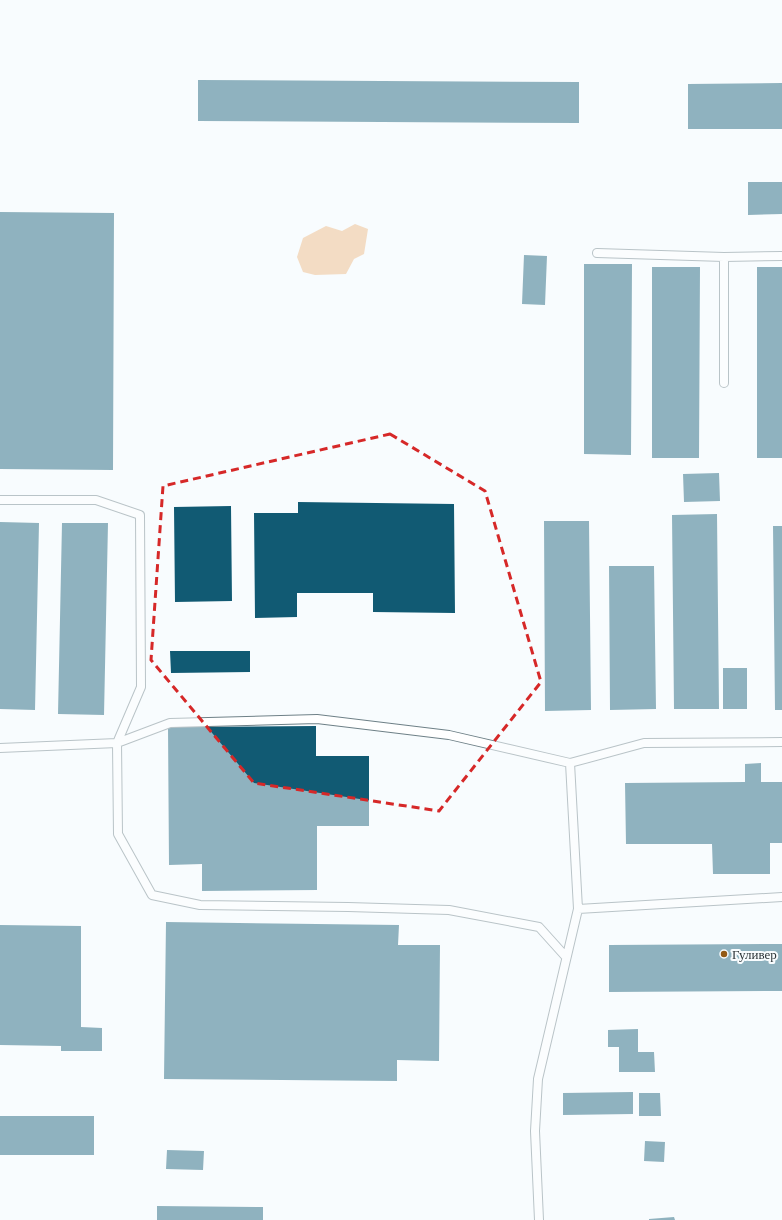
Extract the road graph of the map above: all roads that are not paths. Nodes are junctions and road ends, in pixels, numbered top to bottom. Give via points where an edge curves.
1 (597, 254) dead end
2 (782, 256) edge
3 (724, 257) junction
4 (724, 383) dead end
5 (0, 500) edge
6 (782, 742) edge
7 (117, 743) junction
8 (0, 748) edge
9 (570, 763) junction
10 (782, 897) edge
11 (578, 909) junction
12 (566, 957) junction
13 (539, 1220) edge

1 - 3 lane
2 - 3 lane
3 - 4 lane
5 - 7 lane via 96,500 140,515 141,687
6 - 9 lane via 644,743
7 - 8 lane
7 - 9 lane via 170,723 317,719 449,735
7 - 12 lane via 118,834 152,895 200,905 449,910 539,927
9 - 11 lane
10 - 11 lane
11 - 12 lane
12 - 13 lane via 538,1079 535,1130

